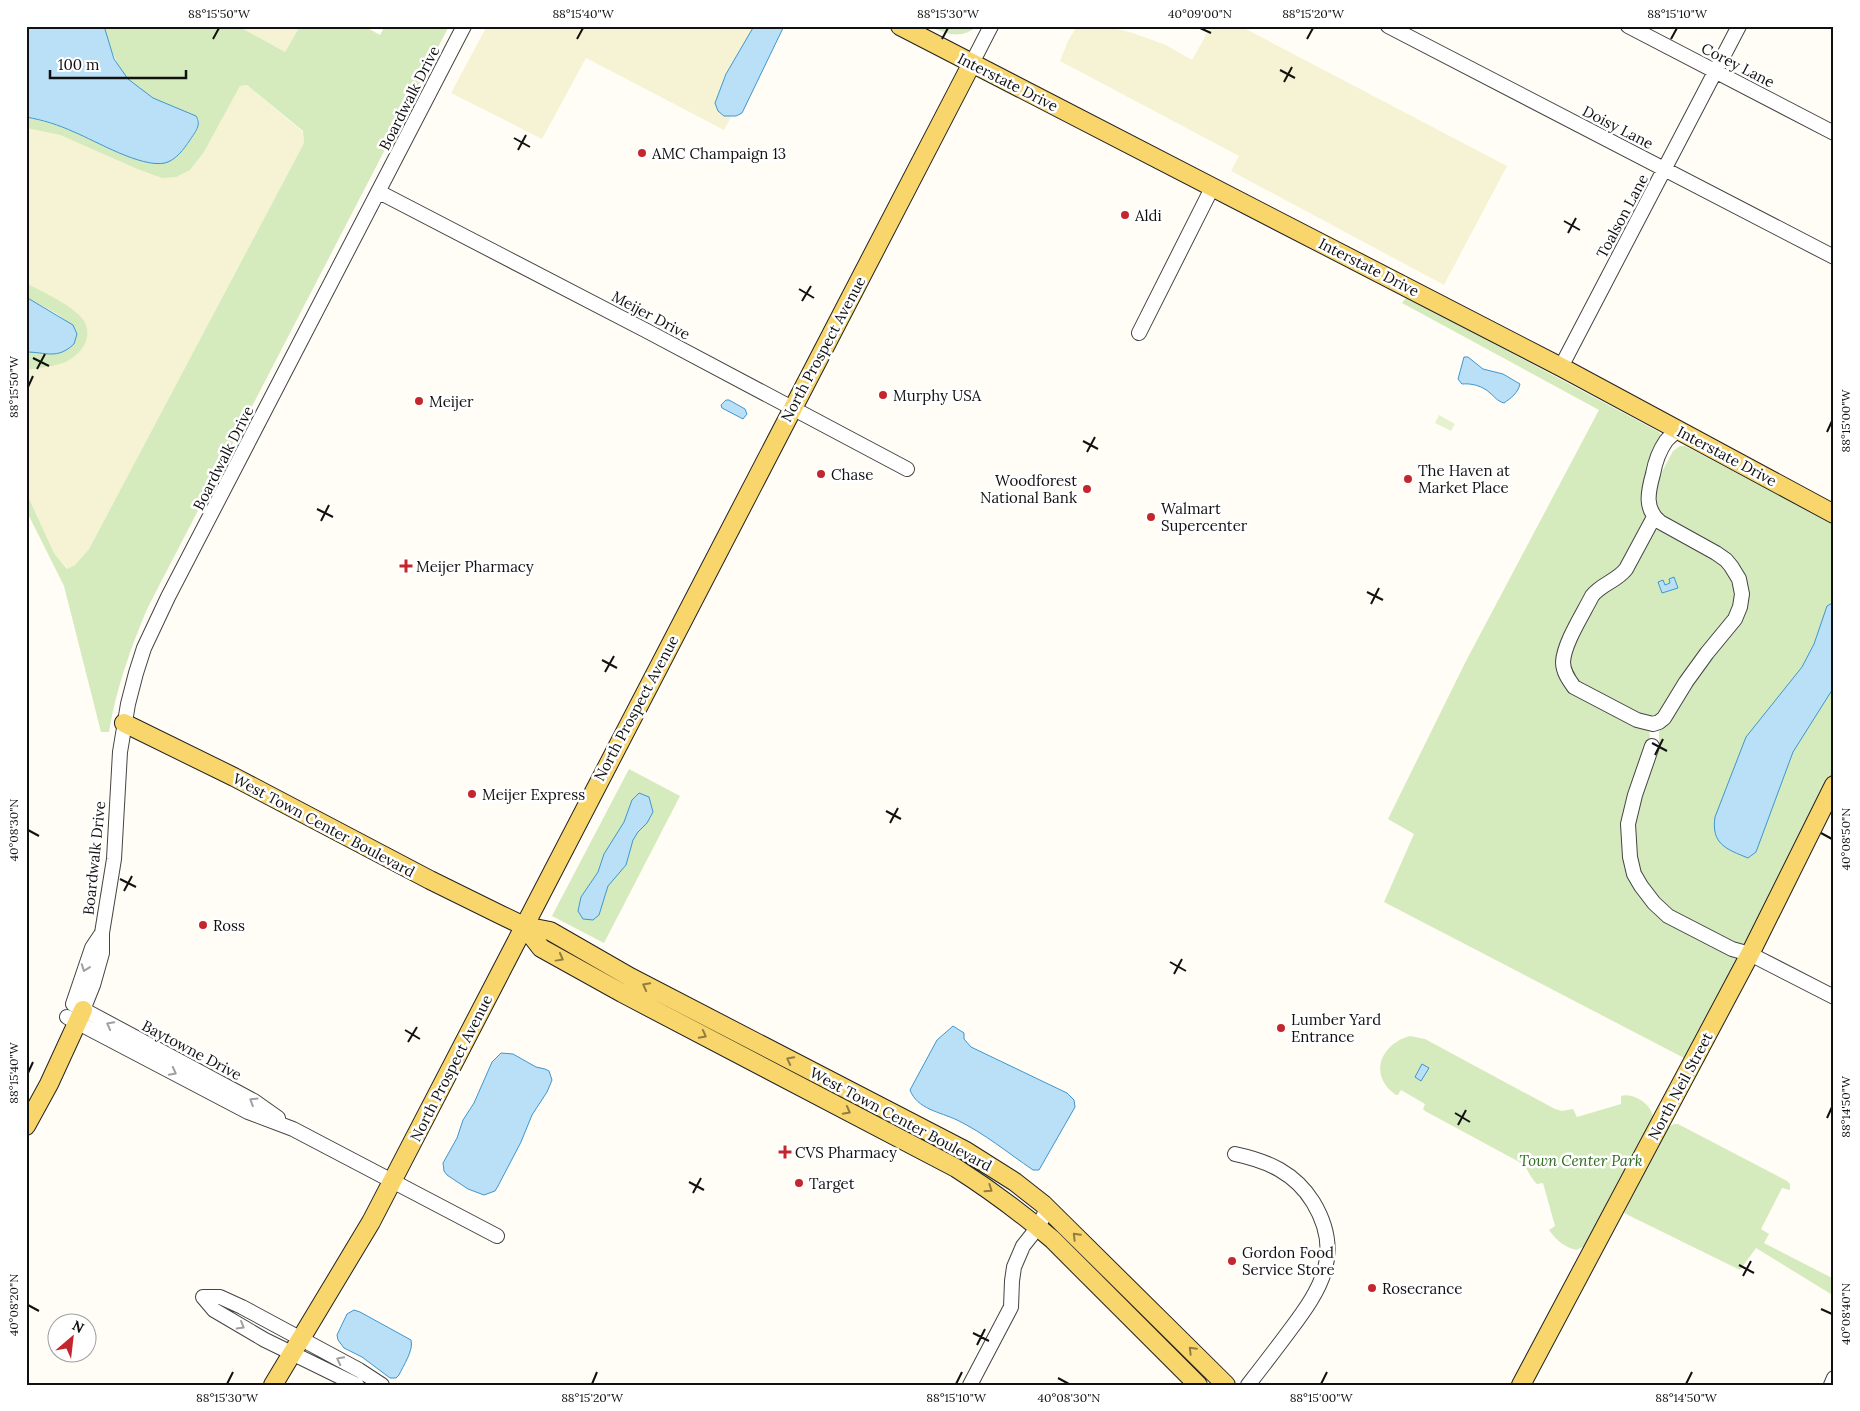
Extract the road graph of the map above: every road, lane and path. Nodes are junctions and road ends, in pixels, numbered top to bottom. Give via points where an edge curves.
1 (464, 26) edge
2 (900, 26) edge
3 (991, 26) edge
4 (1388, 26) edge
5 (1628, 26) edge
6 (1739, 26) edge
7 (972, 63) junction
8 (1716, 72) junction
9 (1834, 133) edge
10 (1664, 170) junction
11 (1213, 186) junction
12 (378, 192) junction
13 (1834, 257) edge
14 (1139, 333) dead end
15 (1562, 367) junction
16 (792, 408) junction
17 (1677, 430) junction
18 (907, 468) dead end
19 (1834, 514) edge
20 (1654, 517) junction
21 (124, 723) junction
22 (1652, 746) dead end
23 (1834, 785) edge
24 (524, 926) junction
25 (1750, 954) junction
26 (1834, 997) edge
27 (75, 1014) junction
28 (26, 1103) edge
29 (26, 1126) edge
30 (1235, 1154) dead end
31 (392, 1180) junction
32 (1048, 1209) junction
33 (1038, 1227) junction
34 (497, 1236) dead end
35 (296, 1346) junction
36 (1834, 1378) edge
37 (272, 1385) edge
38 (357, 1385) edge
39 (382, 1385) edge
40 (970, 1385) edge
41 (1198, 1385) edge
42 (1226, 1385) edge
43 (1248, 1385) edge
44 (1521, 1385) edge
45 (1830, 1385) edge

1 - 12 street, Boardwalk Drive
2 - 7 main road, Interstate Drive
3 - 7 street, North Prospect Avenue
4 - 10 street, Doisy Lane
5 - 8 street, Corey Lane
6 - 8 street, Toalson Lane
7 - 11 main road, Interstate Drive
7 - 16 main road, North Prospect Avenue
8 - 9 street, Corey Lane
8 - 10 street, Toalson Lane
10 - 13 street, Doisy Lane
10 - 15 street, Toalson Lane
11 - 14 street
11 - 15 main road, Interstate Drive
12 - 16 street, Meijer Drive
12 - 21 street, Boardwalk Drive via 156,622 136,673
15 - 17 main road, Interstate Drive
16 - 18 street, Meijer Drive
16 - 24 main road, North Prospect Avenue
17 - 19 main road, Interstate Drive
17 - 20 street via 1674,444 1652,475 1648,498
20 - 20 street via 1726,560 1739,580 1742,594 1735,619 1686,682 1664,718 1653,724 1637,720 1574,687 1563,663 1592,596 1626,569
21 - 24 main road, West Town Center Boulevard
21 - 27 street, Boardwalk Drive via 114,859 102,933 92,948
22 - 25 street via 1628,824 1634,874 1654,903 1668,916 1732,949
23 - 25 main road, North Neil Street
24 - 31 main road, North Prospect Avenue
32 -> 24 main road, West Town Center Boulevard via 1015,1182 966,1151 646,986 550,931
24 -> 33 main road, West Town Center Boulevard via 541,948 956,1168 1003,1198
25 - 26 street
25 - 44 main road, North Neil Street
27 - 28 main road
27 - 29 main road via 49,1084
27 - 31 street, Baytowne Drive via 152,1054 248,1112 293,1129
30 - 43 street via 1260,1160 1294,1179 1319,1212 1327,1239 1326,1264 1316,1293
31 - 34 street, Baytowne Drive
31 - 35 main road, North Prospect Avenue via 371,1222
32 - 33 street
42 -> 32 main road, West Town Center Boulevard
33 - 40 street via 1014,1267 1011,1307
33 - 41 main road, West Town Center Boulevard
35 -> 35 street via 242,1307 220,1297 203,1297 214,1310
35 - 37 main road, North Prospect Avenue
35 - 38 street
39 -> 35 street via 359,1370
36 - 45 street

